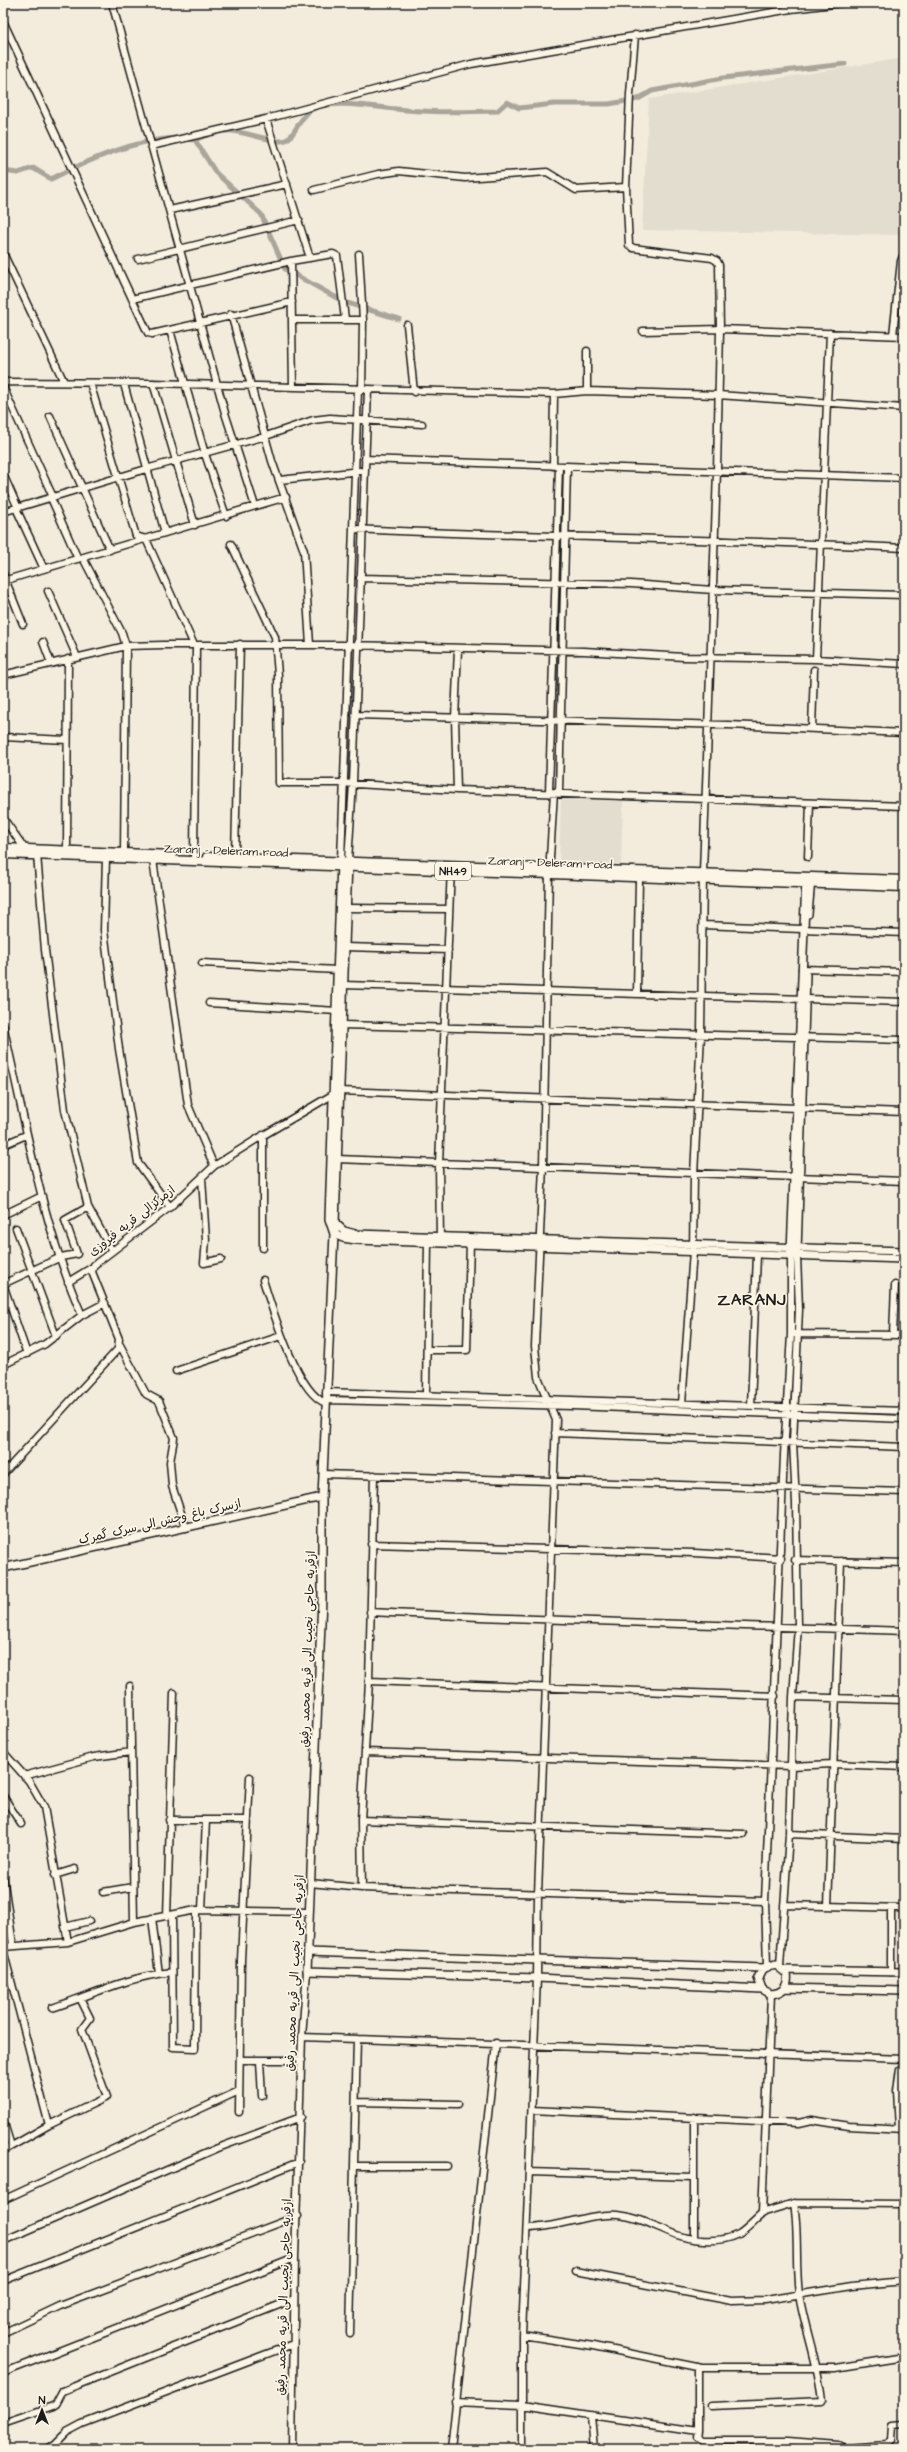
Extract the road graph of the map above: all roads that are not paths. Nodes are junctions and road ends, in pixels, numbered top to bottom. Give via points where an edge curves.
1 (112, 3) edge
2 (842, 3) edge
3 (791, 6) edge
4 (3, 21) edge
5 (635, 35) junction
6 (266, 119) junction
7 (151, 146) junction
8 (287, 184) junction
9 (626, 187) junction
10 (314, 190) dead end
11 (170, 210) junction
12 (299, 220) junction
13 (180, 248) junction
14 (3, 253) edge
15 (359, 254) dead end
16 (904, 254) edge
17 (310, 258) junction
18 (138, 259) dead end
19 (291, 261) junction
20 (191, 285) junction
21 (132, 299) junction
22 (292, 302) junction
23 (232, 314) junction
24 (345, 319) junction
25 (292, 320) junction
26 (363, 320) junction
27 (201, 322) junction
28 (407, 325) dead end
29 (720, 329) junction
30 (170, 330) junction
31 (643, 331) dead end
32 (830, 332) junction
33 (893, 335) junction
34 (904, 336) edge
35 (587, 351) dead end
36 (3, 382) edge
37 (64, 382) junction
38 (90, 383) junction
39 (153, 383) junction
40 (124, 384) junction
41 (185, 384) junction
42 (219, 385) junction
43 (251, 386) junction
44 (3, 387) edge
45 (293, 387) junction
46 (362, 390) junction
47 (587, 391) junction
48 (414, 392) junction
49 (554, 394) junction
50 (718, 395) junction
51 (826, 404) junction
52 (904, 408) edge
53 (50, 416) dead end
54 (357, 420) junction
55 (366, 420) junction
56 (422, 424) dead end
57 (266, 436) junction
58 (235, 443) junction
59 (205, 454) junction
60 (365, 459) junction
61 (176, 461) junction
62 (556, 466) junction
63 (567, 467) junction
64 (146, 469) junction
65 (364, 470) junction
66 (356, 471) junction
67 (717, 471) junction
68 (3, 474) edge
69 (824, 475) junction
70 (119, 478) junction
71 (904, 478) edge
72 (280, 480) junction
73 (84, 488) junction
74 (286, 497) junction
75 (52, 498) junction
76 (255, 506) junction
77 (17, 508) junction
78 (3, 512) edge
79 (226, 516) junction
80 (195, 525) junction
81 (354, 529) junction
82 (362, 529) junction
83 (164, 533) junction
84 (557, 536) junction
85 (566, 537) junction
86 (146, 539) junction
87 (715, 539) junction
88 (821, 543) junction
89 (231, 544) dead end
90 (904, 548) edge
91 (110, 550) junction
92 (81, 558) junction
93 (44, 569) junction
94 (4, 578) edge
95 (360, 578) junction
96 (555, 583) junction
97 (566, 583) junction
98 (713, 590) junction
99 (48, 591) dead end
100 (819, 592) junction
101 (904, 595) edge
102 (23, 624) dead end
103 (43, 642) dead end
104 (240, 644) junction
105 (275, 644) junction
106 (350, 645) junction
107 (126, 646) junction
108 (195, 646) junction
109 (310, 646) junction
110 (358, 646) junction
111 (458, 649) junction
112 (563, 650) junction
113 (552, 651) junction
114 (77, 657) junction
115 (711, 657) junction
116 (68, 659) junction
117 (816, 659) junction
118 (51, 663) junction
119 (904, 664) edge
120 (814, 670) dead end
121 (3, 675) edge
122 (355, 715) junction
123 (455, 718) junction
124 (551, 720) junction
125 (561, 721) junction
126 (709, 725) junction
127 (812, 728) junction
128 (904, 733) edge
129 (3, 737) edge
130 (67, 740) junction
131 (344, 783) junction
132 (353, 783) junction
133 (456, 790) junction
134 (554, 792) junction
135 (707, 799) junction
136 (810, 803) junction
137 (904, 806) edge
138 (3, 818) edge
139 (3, 848) edge
140 (25, 849) junction
141 (67, 850) junction
142 (124, 852) junction
143 (3, 854) edge
144 (37, 855) junction
145 (235, 856) junction
146 (194, 857) junction
147 (808, 857) dead end
148 (106, 858) junction
149 (153, 860) junction
150 (344, 864) junction
151 (451, 867) junction
152 (549, 871) junction
153 (703, 877) junction
154 (639, 879) junction
155 (808, 880) junction
156 (904, 880) edge
157 (904, 888) edge
158 (346, 908) junction
159 (449, 909) junction
160 (703, 925) junction
161 (805, 930) junction
162 (904, 933) edge
163 (345, 947) junction
164 (448, 950) junction
165 (202, 963) dead end
166 (804, 969) junction
167 (337, 970) junction
168 (904, 972) edge
169 (344, 984) junction
170 (447, 986) junction
171 (546, 990) junction
172 (638, 993) junction
173 (701, 995) junction
174 (803, 999) junction
175 (904, 1002) edge
176 (209, 1003) dead end
177 (337, 1011) junction
178 (342, 1024) junction
179 (3, 1025) edge
180 (444, 1028) junction
181 (546, 1030) junction
182 (700, 1034) junction
183 (801, 1037) junction
184 (904, 1040) edge
185 (5, 1041) edge
186 (336, 1094) junction
187 (443, 1096) junction
188 (544, 1098) junction
189 (698, 1105) junction
190 (799, 1109) junction
191 (904, 1112) edge
192 (26, 1135) junction
193 (263, 1135) junction
194 (3, 1145) edge
195 (337, 1159) junction
196 (439, 1164) junction
197 (214, 1166) junction
198 (543, 1166) junction
199 (694, 1175) junction
200 (798, 1176) junction
201 (202, 1178) junction
202 (904, 1181) edge
203 (42, 1196) junction
204 (88, 1207) junction
205 (170, 1207) junction
206 (3, 1215) edge
207 (337, 1226) junction
208 (16, 1228) dead end
209 (334, 1234) junction
210 (440, 1239) junction
211 (428, 1242) junction
212 (470, 1243) junction
213 (538, 1243) junction
214 (263, 1248) dead end
215 (693, 1248) junction
216 (794, 1248) junction
217 (904, 1251) edge
218 (112, 1252) junction
219 (757, 1255) junction
220 (794, 1256) junction
221 (61, 1257) junction
222 (221, 1259) dead end
223 (904, 1259) edge
224 (91, 1268) junction
225 (32, 1271) junction
226 (263, 1280) dead end
227 (68, 1282) junction
228 (3, 1284) edge
229 (895, 1285) dead end
230 (105, 1303) junction
231 (82, 1315) junction
232 (794, 1334) junction
233 (893, 1335) junction
234 (904, 1335) edge
235 (56, 1336) junction
236 (281, 1336) junction
237 (120, 1344) junction
238 (427, 1350) junction
239 (27, 1354) junction
240 (3, 1365) edge
241 (176, 1370) dead end
242 (326, 1392) junction
243 (426, 1395) junction
244 (547, 1399) junction
245 (326, 1402) junction
246 (682, 1404) junction
247 (550, 1406) junction
248 (751, 1406) junction
249 (787, 1407) junction
250 (794, 1407) junction
251 (904, 1412) edge
252 (790, 1415) junction
253 (904, 1419) edge
254 (555, 1433) junction
255 (784, 1442) junction
256 (792, 1442) junction
257 (904, 1447) edge
258 (3, 1474) edge
259 (323, 1474) junction
260 (374, 1475) junction
261 (554, 1483) junction
262 (782, 1489) junction
263 (796, 1489) junction
264 (904, 1492) edge
265 (322, 1497) junction
266 (186, 1528) junction
267 (371, 1544) junction
268 (552, 1548) junction
269 (781, 1558) junction
270 (795, 1560) junction
271 (841, 1561) junction
272 (904, 1563) edge
273 (3, 1568) edge
274 (370, 1612) junction
275 (549, 1621) junction
276 (777, 1625) junction
277 (798, 1626) junction
278 (839, 1628) junction
279 (904, 1631) edge
280 (369, 1681) junction
281 (130, 1686) dead end
282 (546, 1687) junction
283 (174, 1692) dead end
284 (775, 1696) junction
285 (792, 1697) junction
286 (836, 1698) junction
287 (904, 1700) edge
288 (131, 1752) junction
289 (366, 1752) junction
290 (5, 1754) dead end
291 (543, 1757) junction
292 (770, 1764) junction
293 (833, 1764) junction
294 (791, 1766) junction
295 (904, 1767) edge
296 (24, 1776) junction
297 (250, 1777) dead end
298 (3, 1796) edge
299 (169, 1820) junction
300 (206, 1820) junction
301 (248, 1820) junction
302 (361, 1820) junction
303 (21, 1824) dead end
304 (541, 1826) junction
305 (743, 1834) dead end
306 (789, 1834) junction
307 (830, 1834) junction
308 (904, 1839) edge
309 (76, 1869) dead end
310 (55, 1875) junction
311 (3, 1876) edge
312 (310, 1883) junction
313 (133, 1886) junction
314 (362, 1888) junction
315 (103, 1892) dead end
316 (538, 1894) junction
317 (765, 1901) junction
318 (784, 1905) junction
319 (828, 1906) junction
320 (891, 1908) junction
321 (904, 1908) edge
322 (199, 1910) junction
323 (245, 1910) junction
324 (308, 1912) junction
325 (169, 1915) junction
326 (152, 1918) junction
327 (89, 1920) dead end
328 (134, 1922) junction
329 (65, 1927) junction
330 (68, 1942) junction
331 (12, 1945) junction
332 (3, 1947) edge
333 (3, 1950) edge
334 (308, 1952) junction
335 (538, 1961) junction
336 (765, 1967) junction
337 (782, 1968) junction
338 (307, 1971) junction
339 (172, 1972) junction
340 (891, 1972) junction
341 (904, 1972) edge
342 (159, 1974) junction
343 (537, 1978) junction
344 (784, 1988) junction
345 (762, 1989) junction
346 (904, 1991) edge
347 (771, 1994) junction
348 (80, 1998) junction
349 (52, 2008) dead end
350 (302, 2037) junction
351 (357, 2039) junction
352 (496, 2043) junction
353 (535, 2044) junction
354 (768, 2054) junction
355 (904, 2058) edge
356 (240, 2060) junction
357 (302, 2060) junction
358 (260, 2061) junction
359 (900, 2069) dead end
360 (239, 2090) junction
361 (262, 2096) dead end
362 (356, 2102) junction
363 (458, 2104) dead end
364 (532, 2110) junction
365 (239, 2112) dead end
366 (301, 2117) junction
367 (694, 2117) junction
368 (3, 2120) edge
369 (766, 2120) junction
370 (49, 2125) junction
371 (901, 2129) edge
372 (11, 2146) junction
373 (3, 2151) edge
374 (299, 2162) junction
375 (354, 2166) junction
376 (447, 2166) dead end
377 (529, 2172) junction
378 (693, 2177) junction
379 (3, 2200) edge
380 (794, 2203) junction
381 (904, 2204) edge
382 (764, 2212) junction
383 (298, 2216) junction
384 (528, 2228) junction
385 (694, 2239) junction
386 (3, 2241) edge
387 (295, 2258) junction
388 (575, 2271) dead end
389 (3, 2281) edge
390 (904, 2281) edge
391 (800, 2295) junction
392 (294, 2300) junction
393 (3, 2333) edge
394 (350, 2333) dead end
395 (522, 2335) junction
396 (293, 2344) junction
397 (904, 2357) edge
398 (698, 2367) junction
399 (816, 2368) junction
400 (3, 2373) edge
401 (455, 2402) junction
402 (522, 2405) junction
403 (711, 2406) dead end
404 (591, 2416) junction
405 (3, 2423) edge
406 (904, 2426) edge
407 (698, 2431) junction
408 (46, 2449) edge
409 (292, 2449) edge
410 (451, 2449) edge
411 (522, 2449) edge
412 (594, 2449) edge

1 - 7 street
2 - 3 street
3 - 5 street
4 - 21 street
5 - 6 street via 471,64
5 - 9 street
6 - 7 street
6 - 8 street
7 - 11 street
8 - 11 street
8 - 12 street
9 - 10 street via 576,190 547,172 465,178 399,171
9 - 29 street via 629,245 633,248 692,254 717,261
11 - 13 street
12 - 13 street
12 - 17 street
13 - 18 street
13 - 20 street
14 - 37 street
15 - 26 street
16 - 33 street
17 - 19 street
17 - 24 street via 333,254 337,256
19 - 20 street
19 - 22 street
20 - 21 street
20 - 27 street
21 - 30 street via 148,333
22 - 23 street
22 - 25 street
23 - 27 street
23 - 43 street
24 - 25 street
24 - 26 street
25 - 45 street
26 - 46 street
27 - 30 street
27 - 42 street
28 - 48 street
29 - 31 street
29 - 32 street
29 - 50 street
30 - 41 street
32 - 33 street
32 - 51 street
33 - 34 street
35 - 47 street
36 - 37 street
37 - 38 street
38 - 40 street
38 - 70 street
39 - 40 street
39 - 41 street
39 - 61 street
40 - 64 street
41 - 42 street
41 - 59 street
42 - 43 street
42 - 58 street
43 - 45 street
43 - 57 street
44 - 75 street
45 - 46 street
46 - 48 street
46 - 54 street
46 - 55 street
47 - 49 street
47 - 50 street
48 - 49 street
49 - 62 street
50 - 51 street
50 - 67 street
51 - 52 street
51 - 69 street
53 - 73 street
54 - 55 street
54 - 57 street via 313,420
54 - 66 street
55 - 56 street
55 - 60 street
57 - 58 street
57 - 72 street
58 - 59 street
58 - 76 street
59 - 61 street
59 - 79 street
60 - 62 street
60 - 65 street
61 - 64 street
61 - 80 street
62 - 63 street
62 - 84 street
63 - 67 street
63 - 85 street
64 - 70 street
64 - 83 street
65 - 66 street
65 - 82 street
66 - 72 street
66 - 81 street
67 - 69 street
67 - 87 street
68 - 77 street
69 - 71 street
69 - 88 street
70 - 73 street
70 - 86 street via 136,536
72 - 74 street
73 - 75 street
73 - 91 street
74 - 76 street
74 - 109 street via 304,551
75 - 77 street
75 - 92 street
76 - 79 street
77 - 78 street
77 - 93 street
79 - 80 street
80 - 83 street
81 - 82 street
81 - 106 street
82 - 84 street
82 - 95 street
83 - 86 street
84 - 85 street
84 - 96 street
85 - 87 street
85 - 97 street
86 - 91 street
86 - 108 street
87 - 88 street
87 - 98 street
88 - 90 street
88 - 100 street
89 - 105 street via 275,637
91 - 92 street
92 - 93 street
92 - 107 street via 122,633
93 - 94 street
94 - 102 street
95 - 96 street
95 - 110 street
96 - 97 street
96 - 113 street
97 - 98 street
97 - 112 street
98 - 100 street
98 - 115 street
99 - 114 street
100 - 101 street
100 - 117 street
103 - 118 street
104 - 105 street
104 - 108 street
104 - 145 street
105 - 109 street
105 - 131 street via 278,675 279,783
106 - 109 street
106 - 110 street
106 - 131 street
107 - 108 street
107 - 114 street
107 - 142 street
108 - 146 street
110 - 111 street
110 - 122 street
111 - 113 street
111 - 123 street
112 - 113 street
112 - 115 street
112 - 125 street
113 - 124 street
114 - 116 street
115 - 117 street
115 - 126 street
116 - 118 street
116 - 130 street
117 - 119 street
118 - 121 street
120 - 127 street
122 - 123 street
122 - 132 street
123 - 124 street
123 - 133 street
124 - 125 street
124 - 134 street
125 - 126 street
125 - 134 street
126 - 127 street
126 - 135 street
127 - 128 street
129 - 130 street
130 - 141 street
131 - 132 street
131 - 150 street
132 - 133 street
132 - 150 street
133 - 134 street
134 - 135 street
134 - 152 street
135 - 136 street
135 - 153 street
136 - 137 street
136 - 147 street
138 - 140 street
139 - 140 highway, Zaranj - Deleram road / NH49
140 - 141 highway, Zaranj - Deleram road / NH49
141 - 142 highway, Zaranj - Deleram road / NH49
142 - 146 highway, Zaranj - Deleram road / NH49
143 - 144 highway, Zaranj - Deleram road / NH49
144 - 148 highway, Zaranj - Deleram road / NH49
144 - 204 street via 45,950 65,1110
145 - 146 highway, Zaranj - Deleram road / NH49
145 - 150 highway, Zaranj - Deleram road / NH49
148 - 149 highway, Zaranj - Deleram road / NH49
148 - 205 street via 104,930 119,1049 138,1163
149 - 150 highway, Zaranj - Deleram road / NH49
149 - 197 street via 188,1105
150 - 151 highway, Zaranj - Deleram road / NH49
150 - 158 main road
150 - 167 main road
151 - 152 highway, Zaranj - Deleram road / NH49
151 - 159 street
152 - 153 highway, Zaranj - Deleram road / NH49
152 - 154 highway, Zaranj - Deleram road / NH49
152 - 171 street
153 - 154 highway, Zaranj - Deleram road / NH49
153 - 155 highway, Zaranj - Deleram road / NH49
153 - 160 street
154 - 172 street
155 - 156 highway, Zaranj - Deleram road / NH49
155 - 157 highway, Zaranj - Deleram road / NH49
155 - 161 main road
158 - 159 street
158 - 163 main road
159 - 164 street
160 - 161 street
160 - 173 street
161 - 162 street
161 - 166 main road
163 - 164 street
163 - 169 main road
164 - 170 street
165 - 167 street
166 - 168 street
166 - 174 main road
167 - 177 main road
169 - 170 street
169 - 178 main road
170 - 171 street
170 - 180 street
171 - 172 street
171 - 181 street
172 - 173 street
173 - 174 street
173 - 182 street
174 - 175 street
174 - 183 main road
176 - 177 street
177 - 186 main road
178 - 180 street
178 - 186 main road
179 - 185 street
180 - 181 street
180 - 187 street
181 - 182 street
181 - 188 street
182 - 183 street
182 - 189 street
183 - 184 street
183 - 190 main road
185 - 192 street
186 - 187 street
186 - 193 street, ازمرکزالی قریه فیروزی
186 - 195 main road
186 - 209 main road via 329,1218
187 - 188 street
187 - 196 street
188 - 189 street
188 - 198 street
189 - 190 street
189 - 199 street
190 - 191 street
190 - 200 main road
192 - 194 street
192 - 203 street
193 - 197 street, ازمرکزالی قریه فیروزی
193 - 214 street
195 - 196 street
195 - 207 main road via 334,1223
196 - 198 street
196 - 210 street
197 - 201 street, ازمرکزالی قریه فیروزی
198 - 199 street
198 - 213 street
199 - 200 street
199 - 215 street
200 - 202 street
200 - 216 main road
201 - 205 street, ازمرکزالی قریه فیروزی
201 - 222 street via 206,1240 204,1263
203 - 206 street
203 - 221 street
204 - 218 street
204 - 221 street via 65,1220 77,1254
205 - 218 street, ازمرکزالی قریه فیروزی
207 - 209 main road
207 - 210 main road via 355,1234
208 - 225 street
209 - 211 main road via 356,1240
209 - 242 main road, ازقریه حاجی نجیب الی قریه محمد رفیق
210 - 211 main road
210 - 212 main road
210 - 213 main road
211 - 238 street
212 - 213 main road
212 - 238 street via 467,1350
213 - 215 main road
213 - 244 street via 534,1346 538,1377
215 - 216 main road
215 - 219 main road
215 - 246 street
216 - 217 main road
216 - 220 main road
218 - 224 street, ازمرکزالی قریه فیروزی
219 - 220 main road
219 - 248 street
220 - 223 main road
220 - 232 street
221 - 225 street
221 - 227 street
224 - 227 street
224 - 230 street, ازمرکزالی قریه فیروزی
225 - 228 street
225 - 235 street
226 - 236 street
227 - 231 street
228 - 239 street
229 - 233 street
230 - 231 street
230 - 237 street, ازمرکزالی قریه فیروزی
231 - 235 street
232 - 233 street
232 - 249 street
232 - 250 street
233 - 234 street
235 - 239 street
236 - 241 street
236 - 245 street via 316,1399
237 - 258 street
237 - 266 street, ازمرکزالی قریه فیروزی via 146,1394 159,1401 174,1438 170,1462 172,1486
238 - 243 street
239 - 240 street
242 - 243 street
242 - 245 main road, ازقریه حاجی نجیب الی قریه محمد رفیق
243 - 244 street
244 - 246 street
244 - 247 street
245 - 247 street
245 - 259 main road, ازقریه حاجی نجیب الی قریه محمد رفیق
246 - 248 street
247 - 252 street
247 - 254 street via 556,1420
248 - 249 street
249 - 250 street
249 - 252 street
250 - 251 street
250 - 252 street
252 - 253 street
252 - 255 street
252 - 256 street
254 - 255 street
254 - 261 street
255 - 256 street
255 - 262 street
256 - 257 street
256 - 263 street
259 - 260 street
259 - 265 main road, ازقریه حاجی نجیب الی قریه محمد رفیق
260 - 261 street
260 - 267 street
261 - 262 street
261 - 268 street
262 - 263 street
262 - 269 street
263 - 264 street
263 - 270 street
265 - 266 main road, ازسرک باغ وحش الی سرک گمرک
265 - 312 main road, ازقریه حاجی نجیب الی قریه محمد رفیق via 322,1598
266 - 273 main road, ازسرک باغ وحش الی سرک گمرک
267 - 268 street
267 - 274 street
268 - 269 street
268 - 275 street
269 - 276 street
270 - 271 street
270 - 277 street
271 - 272 street
271 - 278 street
274 - 275 street
274 - 280 street
275 - 276 street
275 - 282 street
276 - 277 street
276 - 284 street
277 - 278 street
277 - 285 street
278 - 279 street
278 - 286 street
280 - 282 street
280 - 289 street
281 - 288 street
282 - 284 street
282 - 291 street
283 - 299 street
284 - 292 street
285 - 286 street
285 - 294 street
286 - 287 street
286 - 293 street
288 - 296 street via 94,1757
288 - 313 street
289 - 291 street
289 - 302 street
290 - 296 street
291 - 292 street
291 - 304 street
292 - 294 street
292 - 317 street
293 - 294 street
293 - 295 street
293 - 307 street
294 - 306 street
296 - 310 street via 44,1807
297 - 301 street
298 - 303 street
299 - 300 street
299 - 325 street
300 - 301 street
300 - 322 street
301 - 323 street
302 - 304 street
302 - 314 street
304 - 305 street
304 - 316 street
306 - 307 street
306 - 318 street
307 - 308 street
307 - 319 street
309 - 310 street
310 - 329 street
311 - 331 street
312 - 314 street
312 - 324 main road, ازقریه حاجی نجیب الی قریه محمد رفیق
313 - 315 street
313 - 328 street
314 - 316 street
316 - 317 street
316 - 335 street
317 - 336 street
318 - 319 street
318 - 337 street
319 - 320 street
320 - 321 street
320 - 340 street
322 - 323 street
322 - 325 street
322 - 339 street via 195,2048 173,2046
323 - 324 street
323 - 356 street
324 - 334 main road, ازقریه حاجی نجیب الی قریه محمد رفیق
325 - 326 street
325 - 339 street
326 - 328 street
326 - 342 street
327 - 329 street
328 - 330 street
329 - 330 street
330 - 331 street
331 - 332 street
333 - 370 street
334 - 335 main road
334 - 338 main road, ازقریه حاجی نجیب الی قریه محمد رفیق
335 - 336 main road
335 - 343 street
336 - 337 main road
336 - 345 main road via 758,1978
337 - 340 main road
337 - 344 main road via 788,1979
338 - 343 main road
338 - 350 street, ازقریه حاجی نجیب الی قریه محمد رفیق
339 - 342 street
340 - 341 main road
342 - 348 street via 120,1982
343 - 345 main road
343 - 353 street
344 - 346 main road
344 - 347 main road via 776,1994
345 - 347 main road
347 - 354 street
348 - 349 street
348 - 370 street via 90,2018 82,2029 107,2097
350 - 351 street
350 - 357 street, ازقریه حاجی نجیب الی قریه محمد رفیق
351 - 352 street
351 - 362 street
352 - 353 street
352 - 401 street
353 - 354 street
353 - 364 street
354 - 355 street
354 - 369 street
356 - 358 street
356 - 360 street
357 - 358 street
357 - 366 street, ازقریه حاجی نجیب الی قریه محمد رفیق
358 - 361 street
359 - 371 street via 897,2090
360 - 365 street
360 - 379 street
362 - 363 street
362 - 375 street
364 - 367 street
364 - 377 street
366 - 374 street, ازقریه حاجی نجیب الی قریه محمد رفیق
366 - 386 street via 218,2148
367 - 369 street
367 - 378 street
368 - 372 street
369 - 371 street via 799,2123 812,2120 849,2126
369 - 382 street
370 - 372 street
372 - 373 street
374 - 383 street, ازقریه حاجی نجیب الی قریه محمد رفیق
374 - 389 street
375 - 376 street
375 - 394 street
377 - 378 street
377 - 384 street
378 - 385 street
380 - 381 street
380 - 382 street
380 - 391 street via 797,2220 796,2267
382 - 385 street via 739,2234 725,2238
383 - 387 street, ازقریه حاجی نجیب الی قریه محمد رفیق
383 - 393 street via 60,2306
384 - 385 street via 544,2228 585,2217 618,2215 637,2218
384 - 395 street
387 - 392 street, ازقریه حاجی نجیب الی قریه محمد رفیق
387 - 400 street
388 - 391 street via 732,2301
390 - 391 street
391 - 399 street
392 - 396 street, ازقریه حاجی نجیب الی قریه محمد رفیق
392 - 405 street via 84,2382 63,2391 53,2406
395 - 398 street
395 - 402 street
396 - 408 street via 82,2424
396 - 409 street, ازقریه حاجی نجیب الی قریه محمد رفیق
397 - 399 street via 835,2368
398 - 399 street
398 - 407 street
399 - 403 street via 822,2401
401 - 402 street
401 - 410 street
402 - 404 street
402 - 411 street
404 - 407 street
404 - 412 street
406 - 407 street via 893,2427 892,2441 887,2445 844,2448 838,2445 788,2441 702,2441 697,2438

